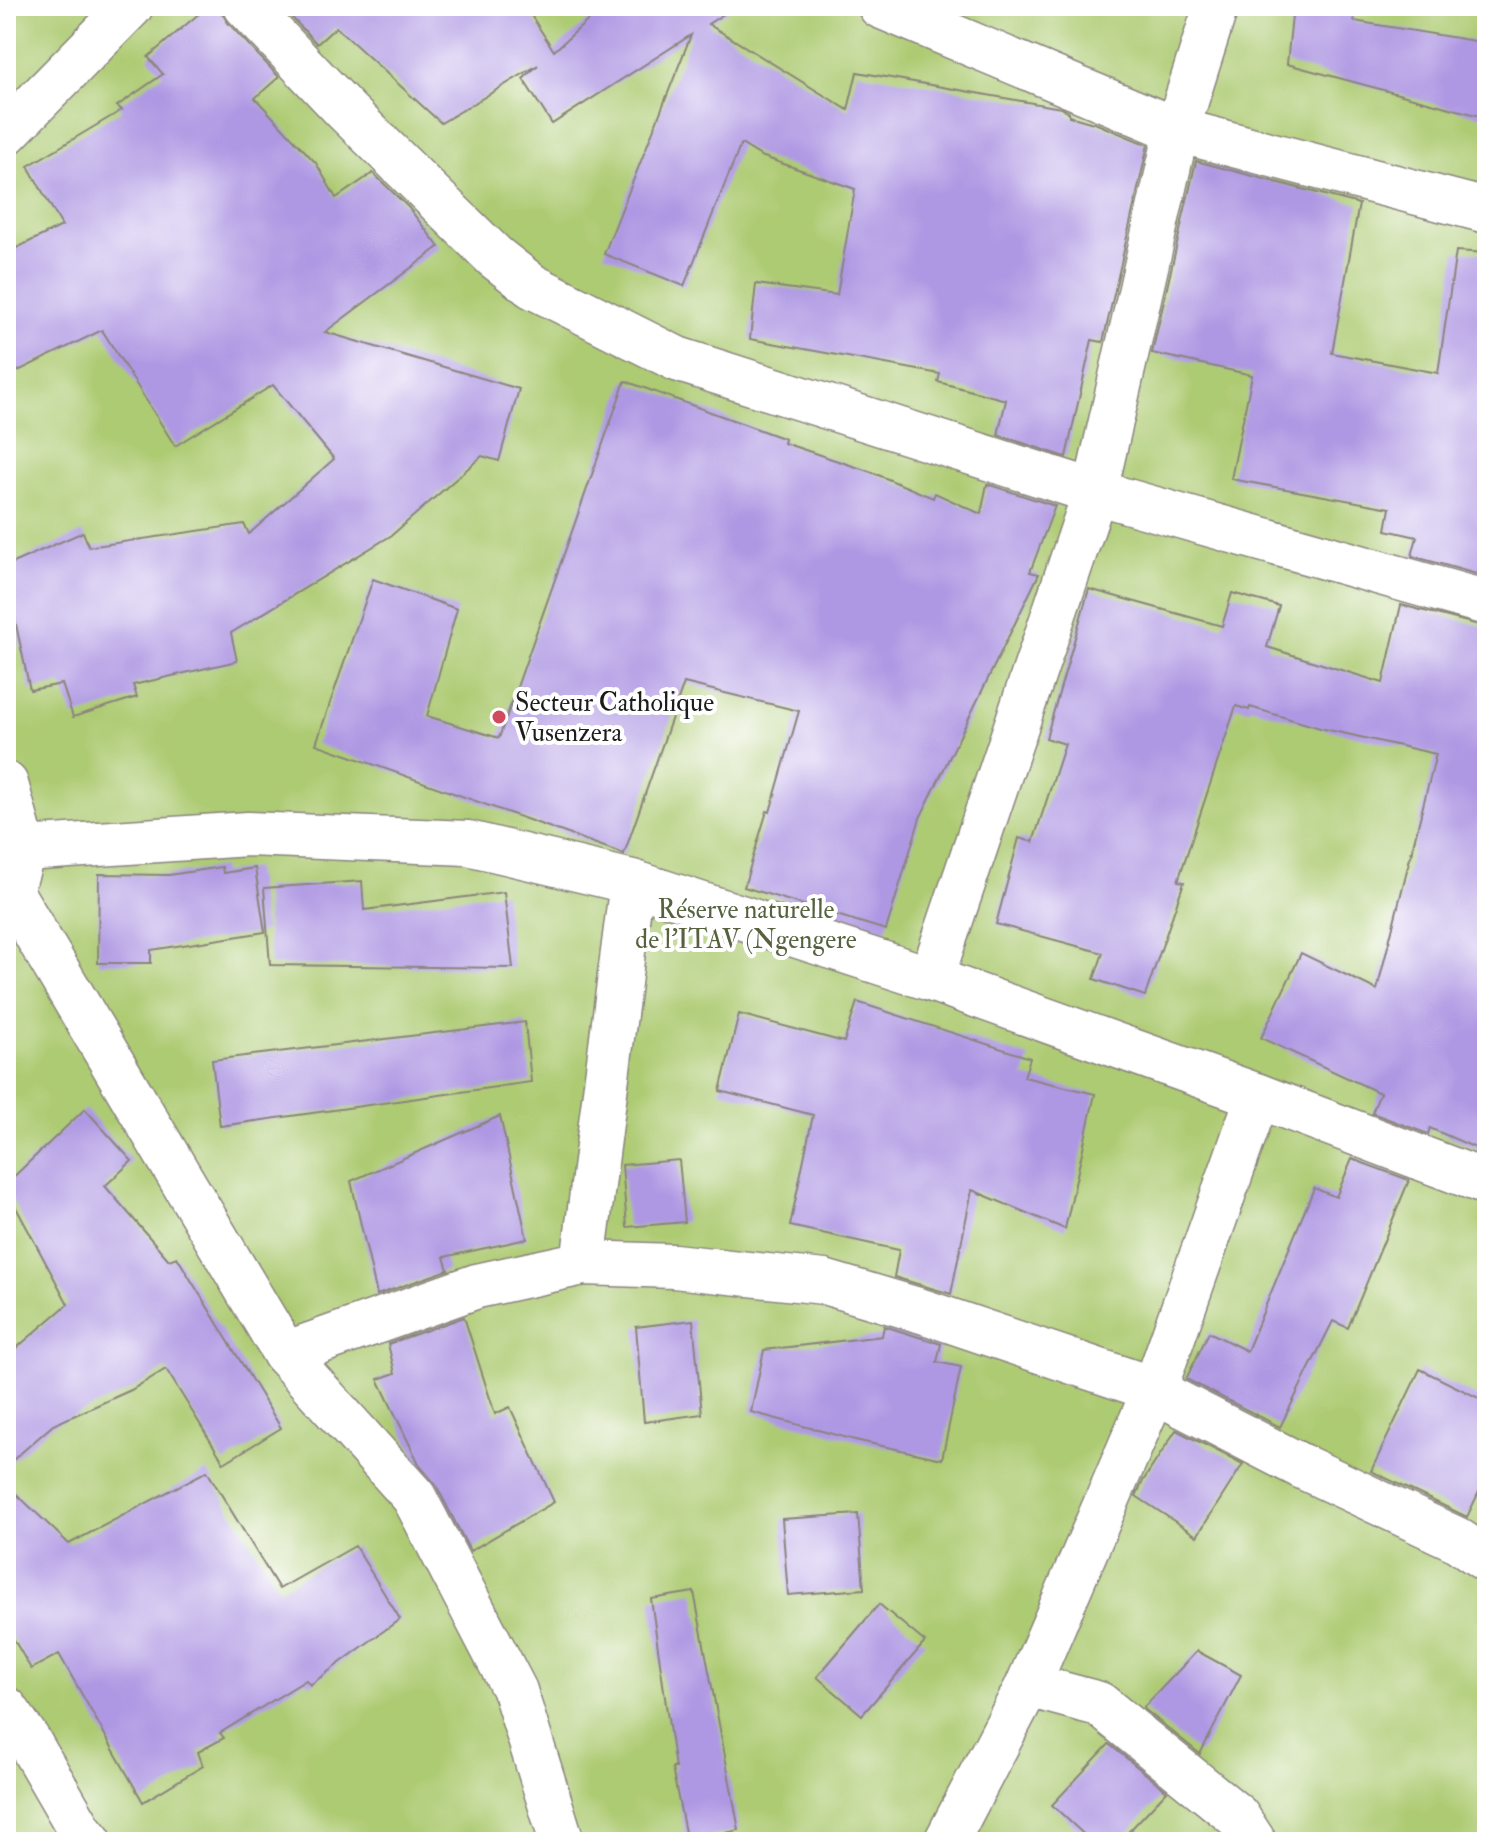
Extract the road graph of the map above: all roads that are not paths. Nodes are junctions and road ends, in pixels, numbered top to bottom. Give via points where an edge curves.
1 (131, 6) edge
2 (246, 6) edge
3 (880, 6) edge
4 (1216, 6) edge
5 (1177, 130) junction
6 (6, 133) edge
7 (1487, 211) edge
8 (1095, 492) junction
9 (1487, 603) edge
10 (6, 784) edge
11 (24, 849) junction
12 (632, 882) junction
13 (8, 896) edge
14 (931, 979) junction
15 (1258, 1096) junction
16 (1487, 1183) edge
17 (583, 1263) junction
18 (285, 1354) junction
19 (1154, 1391) junction
20 (1487, 1560) edge
21 (1028, 1685) junction
22 (6, 1709) edge
23 (90, 1842) edge
24 (562, 1842) edge
25 (946, 1842) edge
26 (1254, 1842) edge

1 - 6 street
2 - 8 street via 495,257 532,286 677,359
3 - 5 street
4 - 5 street
5 - 7 street
5 - 8 street
8 - 9 street
8 - 14 street
10 - 11 street
11 - 12 street via 248,834 468,843
11 - 13 street
12 - 14 street
12 - 17 street
13 - 18 street
14 - 15 street
15 - 16 street
15 - 19 street
17 - 18 street via 477,1286
17 - 19 street via 674,1266 824,1282
18 - 24 street via 414,1497 515,1691
19 - 20 street via 1456,1539
19 - 21 street
21 - 25 street
21 - 26 street via 1099,1704 1237,1816
22 - 23 street

